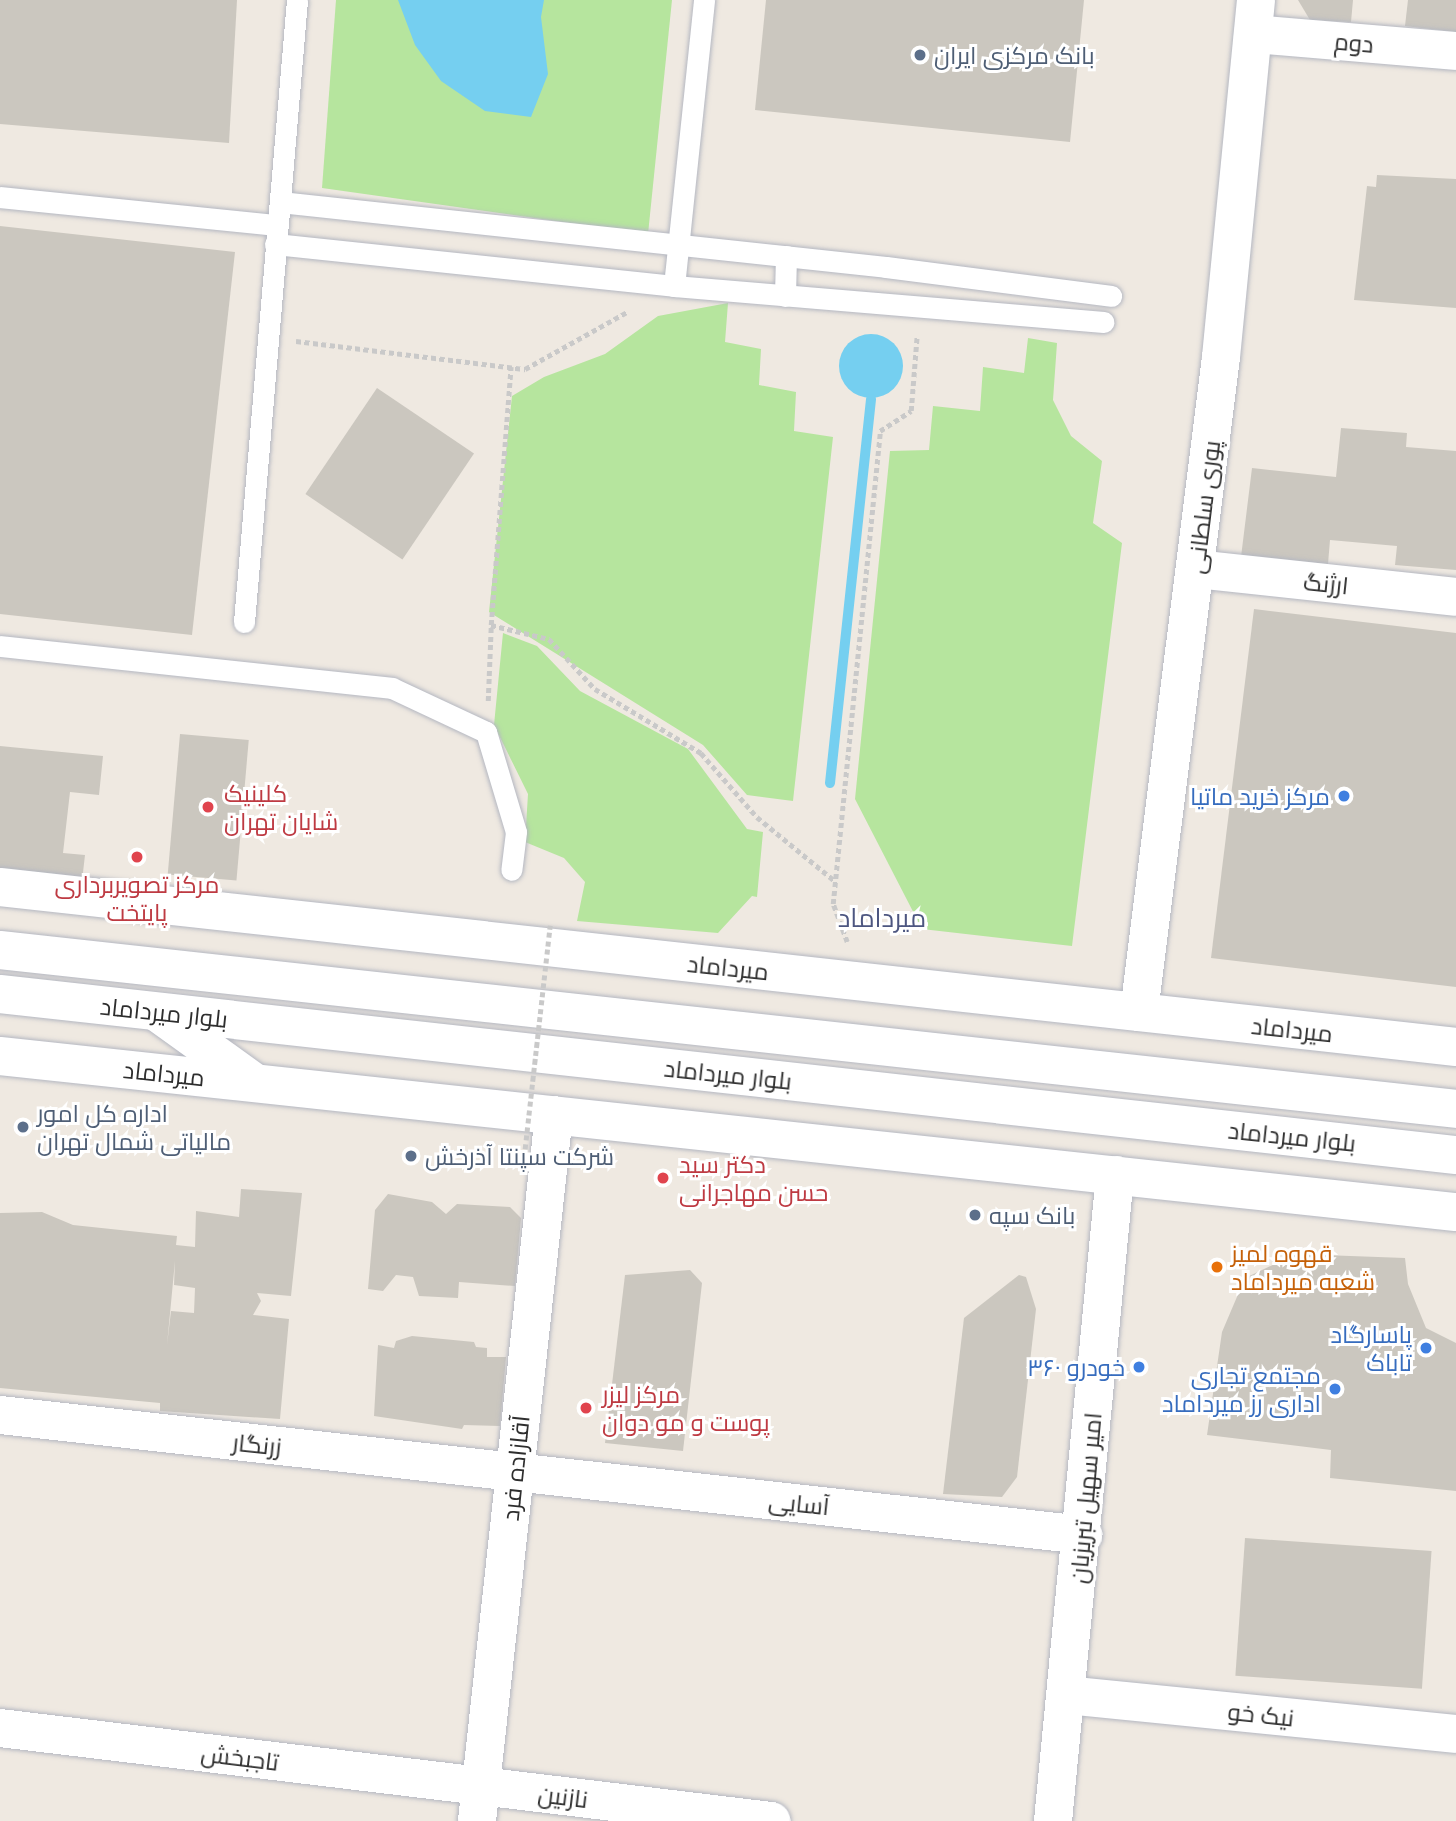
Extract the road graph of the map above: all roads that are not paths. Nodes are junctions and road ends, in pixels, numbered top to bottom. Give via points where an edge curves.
1 (298, 0) edge
2 (704, 0) edge
3 (1255, 17) edge
4 (1456, 51) edge
5 (0, 197) edge
6 (280, 202) junction
7 (276, 234) junction
8 (678, 244) junction
9 (786, 256) junction
10 (674, 286) junction
11 (785, 296) junction
12 (1111, 296) dead end
13 (1103, 322) dead end
14 (1195, 569) junction
15 (1456, 597) edge
16 (244, 622) dead end
17 (0, 646) edge
18 (511, 870) dead end
19 (0, 887) edge
20 (0, 950) edge
21 (0, 994) edge
22 (157, 1011) junction
23 (1139, 1012) junction
24 (1456, 1047) edge
25 (0, 1056) edge
26 (255, 1083) junction
27 (1456, 1109) edge
28 (554, 1115) junction
29 (1456, 1155) edge
30 (1115, 1175) junction
31 (1456, 1212) edge
32 (0, 1415) edge
33 (515, 1472) junction
34 (1083, 1535) junction
35 (1066, 1695) junction
36 (0, 1728) edge
37 (1456, 1734) edge
38 (478, 1804) edge
39 (771, 1821) edge
40 (1053, 1821) edge

1 - 6 lane
2 - 8 lane
3 - 4 main road, دوم
3 - 14 main road, پوری سلطانی
5 - 7 lane
6 - 7 lane
6 - 8 lane
7 - 10 lane
7 - 16 lane
8 - 9 lane
8 - 10 lane
9 - 11 lane
9 - 12 lane
10 - 11 lane
11 - 13 lane
14 - 15 main road, ارژنگ
14 - 23 main road, پوری سلطانی
17 - 18 lane via 392,688 486,732 516,832
19 - 23 main road, میرداماد
20 - 27 main road, بلوار میرداماد
21 - 22 main road, بلوار میرداماد
22 - 26 main road
22 - 29 main road, بلوار میرداماد
23 - 24 main road, میرداماد
25 - 26 main road, میرداماد
26 - 28 main road, میرداماد
28 - 30 main road, میرداماد
28 - 33 main road, آقازاده فرد
30 - 31 main road, میرداماد
30 - 34 main road, امیر سهیل تبریزیان
32 - 33 main road, زرنگار
33 - 34 main road, آسایی
33 - 38 main road, آقازاده فرد
34 - 35 main road, امیر سهیل تبریزیان
35 - 37 main road, نیک خو
35 - 40 main road, امیر سهیل تبریزیان
36 - 38 main road, تاجبخش
38 - 39 main road, نازنین

